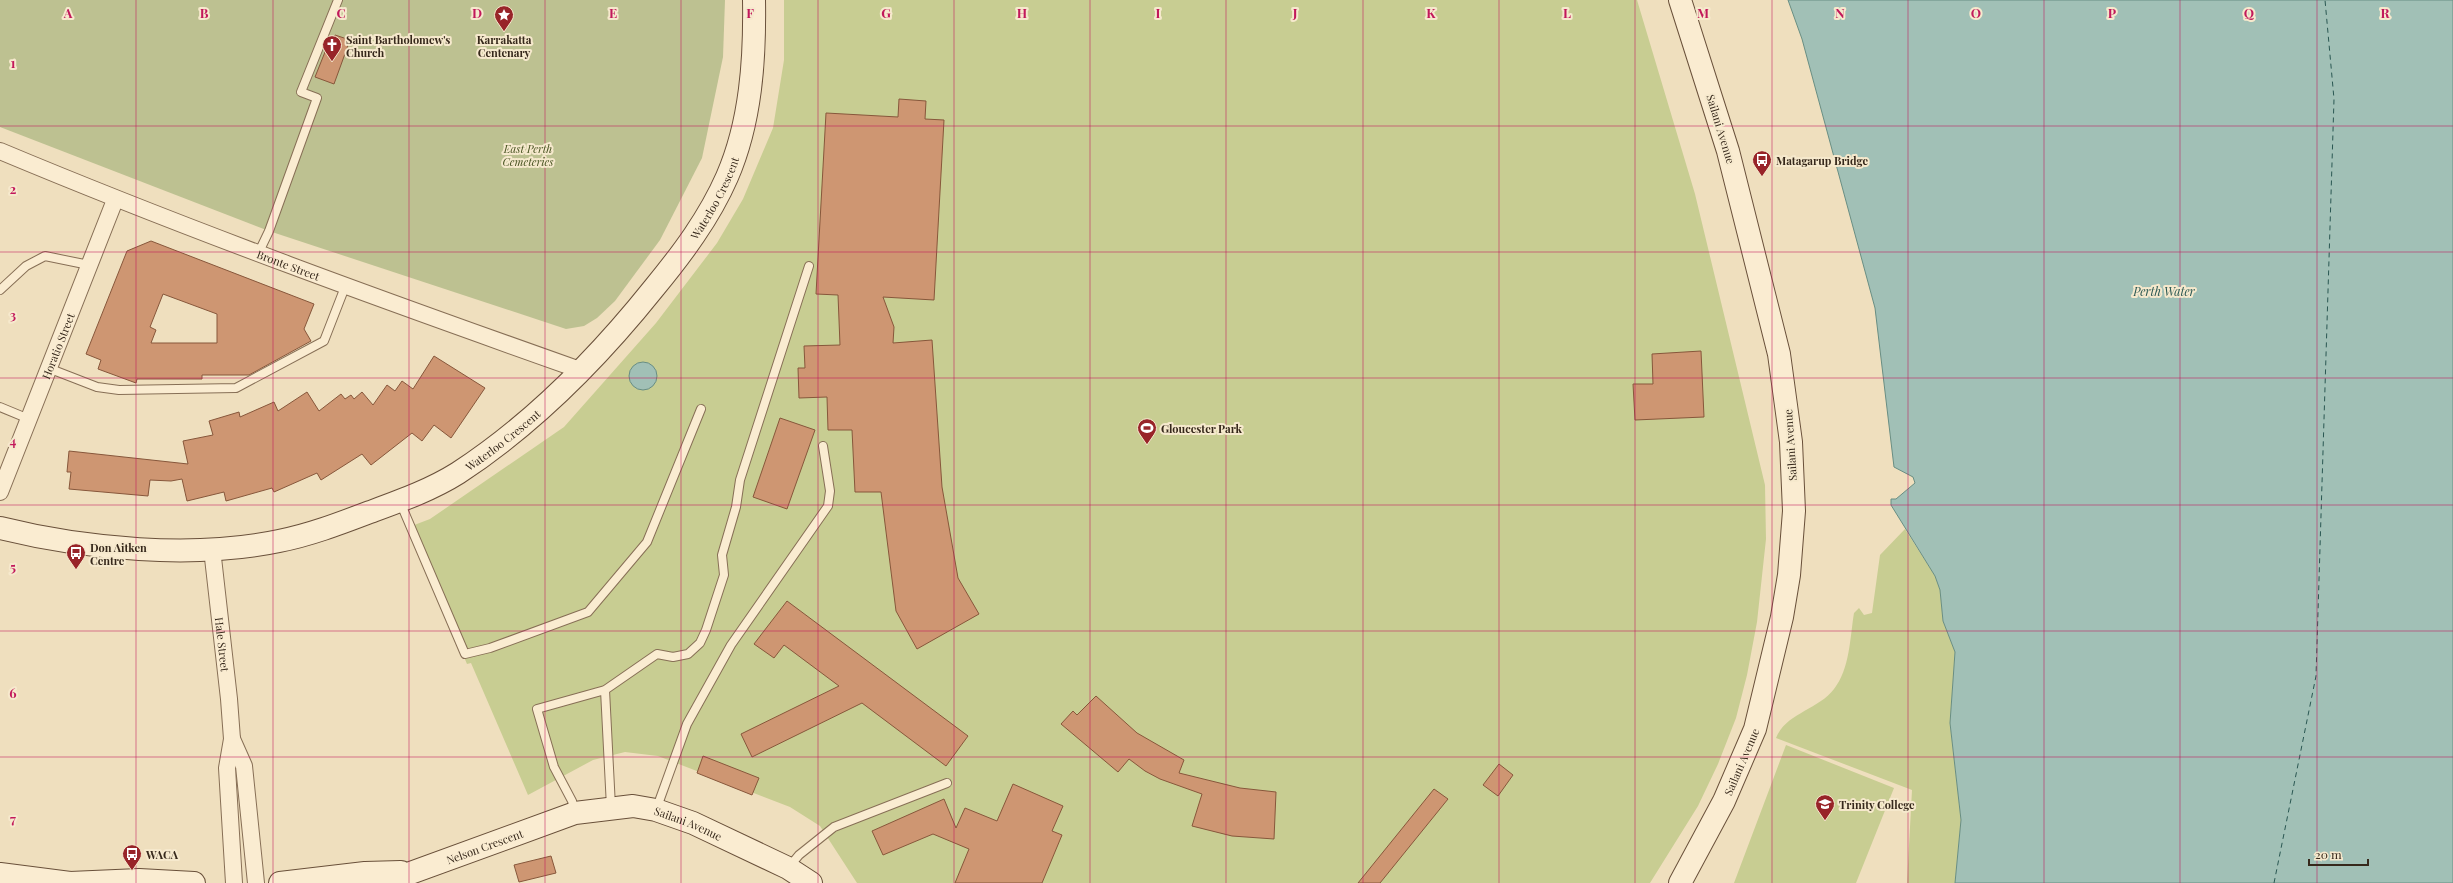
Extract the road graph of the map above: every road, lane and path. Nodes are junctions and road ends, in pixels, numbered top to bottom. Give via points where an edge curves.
1 (338, 0) edge
2 (754, 0) edge
3 (1680, 0) edge
4 (0, 151) edge
5 (115, 200) junction
6 (258, 254) junction
7 (89, 265) junction
8 (809, 266) dead end
9 (345, 287) junction
10 (0, 290) edge
11 (48, 368) junction
12 (580, 370) junction
13 (0, 407) edge
14 (701, 409) dead end
15 (29, 419) junction
16 (824, 446) dead end
17 (0, 492) edge
18 (399, 501) junction
19 (0, 528) edge
20 (212, 549) junction
21 (606, 690) junction
22 (232, 739) junction
23 (947, 783) dead end
24 (611, 807) junction
25 (656, 810) junction
26 (565, 816) junction
27 (788, 868) junction
28 (412, 872) junction
29 (0, 874) edge
30 (71, 883) edge
31 (194, 883) edge
32 (234, 883) edge
33 (256, 883) edge
34 (280, 883) edge
35 (384, 883) edge
36 (811, 883) edge
37 (1680, 883) edge

1 - 6 lane via 301,92 317,98 269,231
2 - 12 street, Waterloo Crescent via 754,41 749,95 728,177 702,224 668,271 620,331
3 - 37 street, Sailani Avenue via 1728,151 1773,326 1787,401 1794,476 1794,511 1789,575 1782,617 1756,729 1724,801
4 - 5 street, Bronte Street
5 - 6 street, Bronte Street
5 - 7 street, Horatio Street
6 - 9 street, Bronte Street
7 - 10 lane via 45,256 26,266
7 - 11 street, Horatio Street
8 - 21 lane via 740,480 736,507 722,555 724,575 700,644 688,654 673,657 656,654
9 - 11 lane via 324,341 236,388 119,390 97,387
9 - 12 street, Bronte Street
11 - 15 street, Horatio Street
12 - 18 street, Waterloo Crescent via 540,410 462,470
13 - 15 lane
14 - 18 lane via 647,542 592,608 588,612 490,648 465,654
15 - 17 street, Horatio Street
16 - 25 lane via 830,491 828,506 731,645 687,724
18 - 20 street, Waterloo Crescent via 340,523 280,541
19 - 20 street, Waterloo Crescent via 87,544 151,549
20 - 22 street, Hale Street
21 - 24 lane
21 - 26 lane via 537,708 554,767 572,801
22 - 32 street, Hale Street via 227,768
22 - 33 street, Hale Street via 244,766
23 - 27 lane via 834,827 799,855
24 - 25 street, Sailani Avenue via 634,806
24 - 26 street, Sailani Avenue
25 - 27 street, Sailani Avenue via 693,823
26 - 28 street, Nelson Crescent
27 - 36 street, Sailani Avenue
28 - 34 street, Nelson Crescent
28 - 35 street, Nelson Crescent
29 - 30 street
30 - 31 street via 140,880

